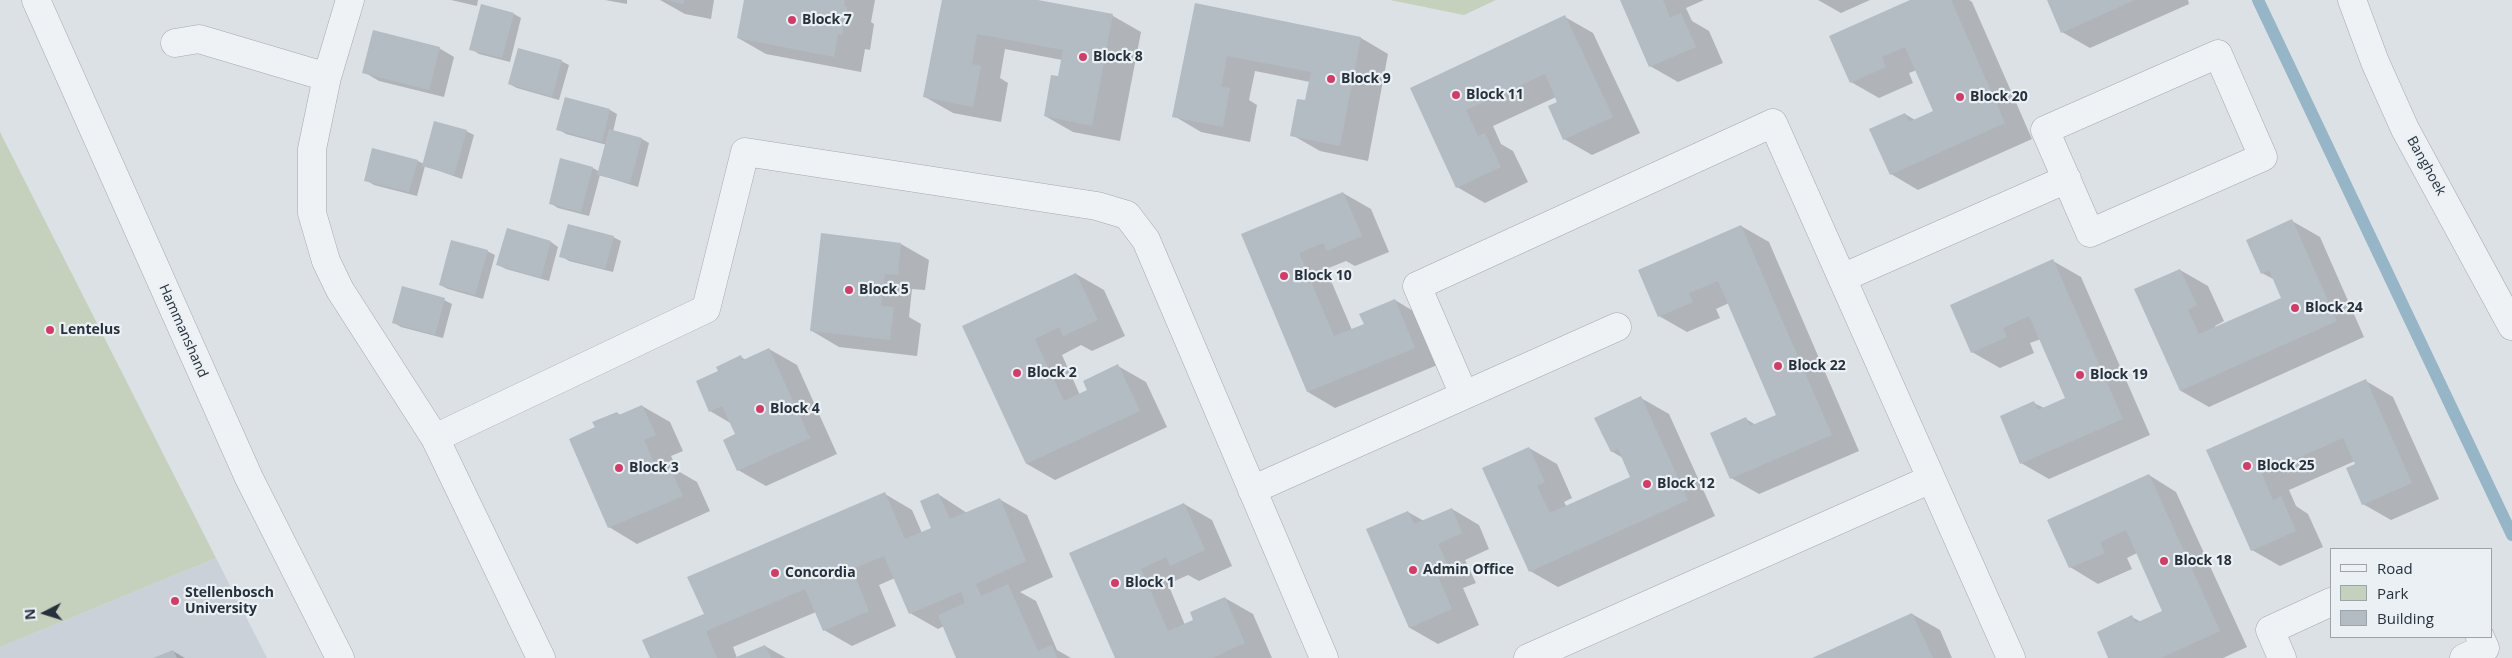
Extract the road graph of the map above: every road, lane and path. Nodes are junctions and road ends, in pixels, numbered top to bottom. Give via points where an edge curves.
1 (36, 0) edge
2 (350, 0) edge
3 (2352, 0) edge
4 (175, 43) dead end
5 (327, 77) junction
6 (2067, 179) junction
7 (1842, 278) junction
8 (2512, 326) edge
9 (1617, 327) dead end
10 (1464, 395) junction
11 (436, 438) junction
12 (1931, 479) junction
13 (1252, 490) junction
14 (2330, 602) edge
15 (2480, 638) edge
16 (340, 658) edge
17 (541, 658) edge
18 (1324, 658) edge
19 (1528, 658) edge
20 (2011, 658) edge
21 (2282, 658) edge
22 (2464, 658) edge

1 - 16 street, Hammanshand via 249,478
2 - 5 street
3 - 8 street, Banghoek via 2405,128
4 - 5 street via 199,39
5 - 11 street via 312,149 312,213 326,261 340,290
6 - 6 street via 2090,233 2263,157 2218,54 2045,130
6 - 7 street
7 - 10 street via 1774,123 1417,286
7 - 12 street
9 - 10 street
10 - 13 street
11 - 13 street via 706,309 745,152 1097,206 1127,215 1146,240
11 - 17 street
12 - 19 street
12 - 20 street
13 - 18 street
14 - 21 street via 2270,630
15 - 22 street via 2485,648

